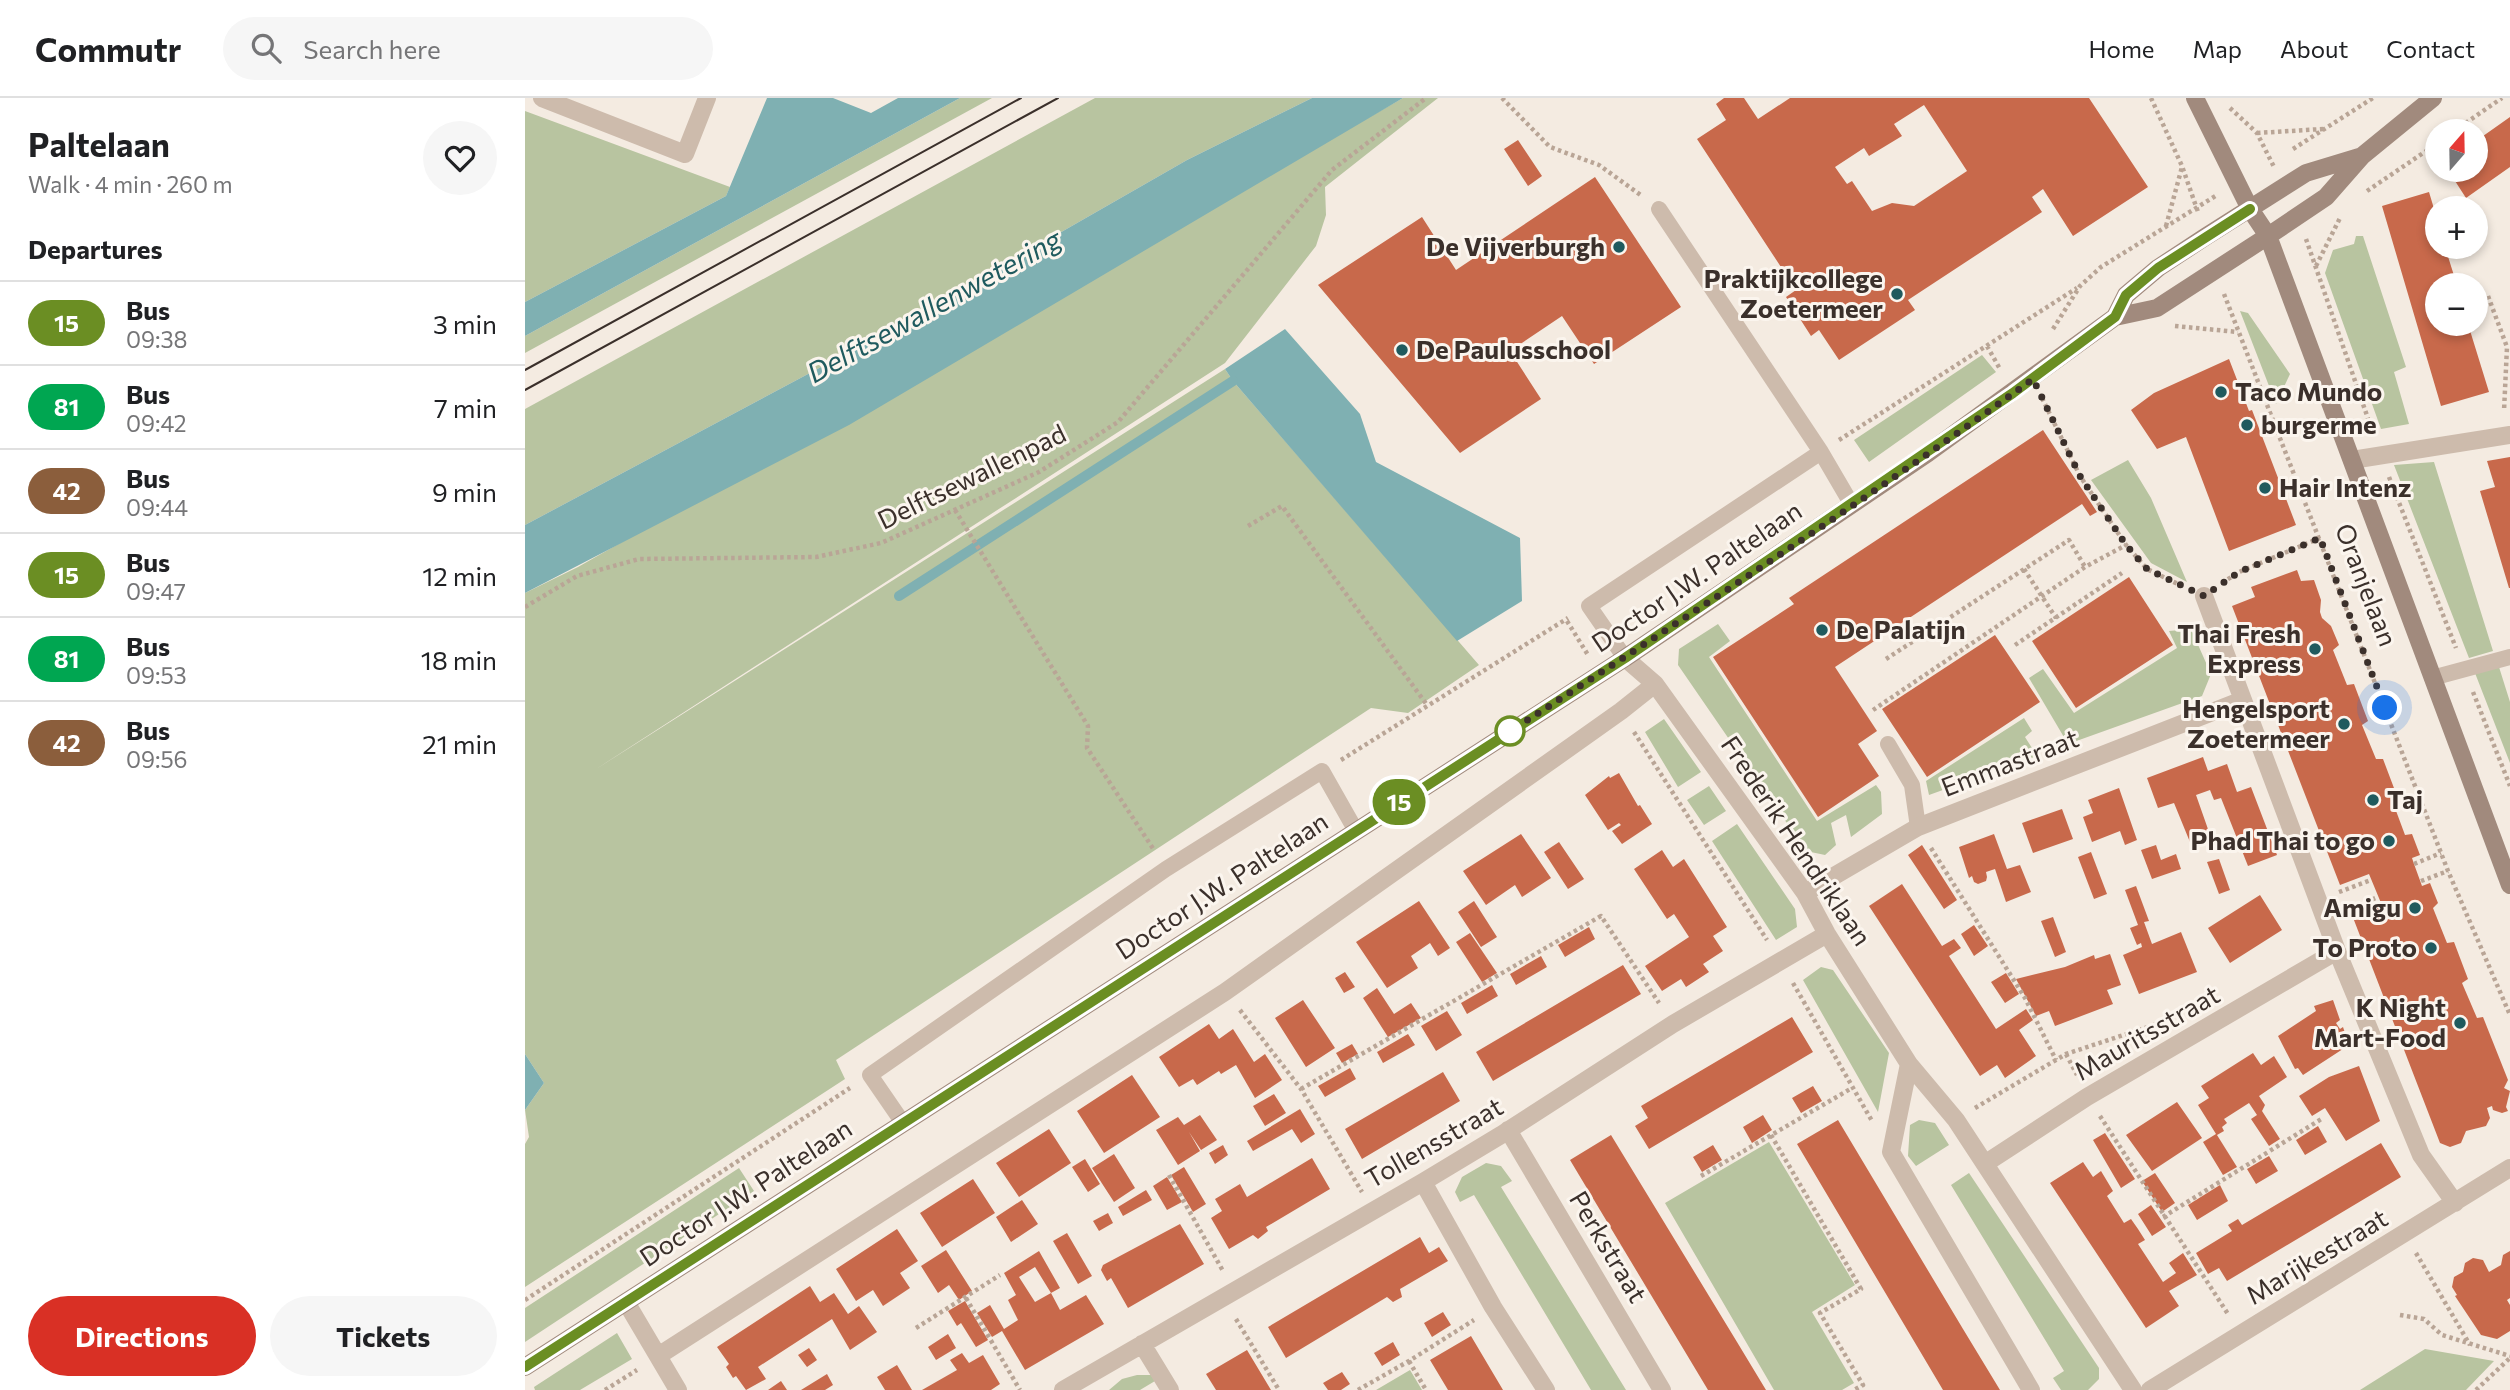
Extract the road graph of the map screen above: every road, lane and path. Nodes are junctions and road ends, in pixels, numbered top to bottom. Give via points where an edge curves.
1 (542, 98) edge
2 (707, 98) edge
3 (1426, 98) edge
4 (1502, 98) edge
5 (2151, 98) edge
6 (2195, 98) edge
7 (2433, 98) edge
8 (2503, 98) edge
9 (2225, 103) dead end
10 (2472, 119) edge
11 (2324, 129) dead end
12 (2257, 133) junction
13 (2362, 156) junction
14 (2271, 163) dead end
15 (2182, 166) junction
16 (1659, 209) joint
17 (2197, 209) junction
18 (2250, 209) junction
19 (2166, 227) junction
20 (2268, 236) junction
21 (2205, 237) junction
22 (2215, 269) junction
23 (2080, 286) junction
24 (2488, 296) dead end
25 (2115, 317) junction
26 (2046, 340) dead end
27 (2033, 379) junction
28 (2506, 436) edge
29 (1821, 452) junction
30 (2352, 460) junction
31 (1852, 505) junction
32 (955, 510) junction
33 (1248, 526) dead end
34 (2320, 538) junction
35 (2126, 545) junction
36 (2085, 567) junction
37 (2024, 569) junction
38 (2122, 573) dead end
39 (2042, 596) junction
40 (2204, 596) junction
41 (1590, 606) junction
42 (525, 607) edge
43 (2056, 618) junction
44 (1566, 620) junction
45 (2015, 645) dead end
46 (2510, 657) edge
47 (1625, 658) junction
48 (1886, 659) dead end
49 (1599, 674) junction
50 (2432, 678) junction
51 (1655, 684) junction
52 (2243, 700) junction
53 (1427, 705) junction
54 (1873, 710) dead end
55 (1621, 711) junction
56 (1888, 744) dead end
57 (1322, 771) junction
58 (1918, 827) junction
59 (1356, 831) junction
60 (2441, 853) junction
61 (2414, 864) dead end
62 (1166, 869) junction
63 (2448, 871) junction
64 (2371, 880) dead end
65 (2421, 881) dead end
66 (2510, 885) edge
67 (1805, 893) junction
68 (2378, 897) dead end
69 (2319, 900) junction
70 (2325, 917) junction
71 (1827, 934) junction
72 (2337, 951) junction
73 (1780, 960) junction
74 (1225, 992) junction
75 (2510, 1016) edge
76 (2172, 1019) dead end
77 (1673, 1024) junction
78 (2066, 1054) junction
79 (2056, 1060) junction
80 (1909, 1064) junction
81 (870, 1075) junction
82 (1852, 1088) junction
83 (1301, 1089) junction
84 (2087, 1097) junction
85 (2323, 1118) dead end
86 (1957, 1119) junction
87 (903, 1123) junction
88 (1508, 1130) junction
89 (1771, 1135) junction
90 (1891, 1152) junction
91 (1986, 1163) junction
92 (2510, 1168) edge
93 (1168, 1175) dead end
94 (1701, 1176) dead end
95 (1423, 1182) junction
96 (2455, 1203) junction
97 (1372, 1209) junction
98 (2163, 1217) junction
99 (2405, 1234) junction
100 (1000, 1275) dead end
101 (1229, 1294) junction
102 (966, 1298) junction
103 (525, 1300) edge
104 (626, 1302) junction
105 (1493, 1307) junction
106 (2400, 1315) dead end
107 (916, 1328) dead end
108 (2241, 1334) junction
109 (1142, 1344) junction
110 (2470, 1345) junction
111 (658, 1356) junction
112 (2510, 1357) edge
113 (1409, 1361) junction
114 (525, 1367) edge
115 (1071, 1388) edge
116 (605, 1390) edge
117 (678, 1390) edge
118 (1020, 1390) edge
119 (1170, 1390) edge
120 (1279, 1390) edge
121 (1358, 1390) edge
122 (1426, 1390) edge
123 (1546, 1390) edge
124 (1662, 1390) edge
125 (1854, 1390) edge
126 (2031, 1390) edge
127 (2133, 1390) edge
128 (2150, 1390) edge
129 (2476, 1390) edge

1 - 2 street via 685,154
3 - 32 path, Delftsewallenpad via 1332,170 1118,422 1039,472
4 - 16 path via 1550,147 1599,165
5 - 15 path
6 - 18 street, Oranjelaan
7 - 13 street
8 - 10 path
9 - 12 path
11 - 12 path
12 - 14 path
13 - 18 street, Doctor J.W. Paltelaan via 2306,173
13 - 20 street, Doctor J.W. Paltelaan via 2326,197
15 - 17 path
15 - 19 path
16 - 29 lane
17 - 19 path
17 - 21 path
18 - 20 street, Oranjelaan
18 - 21 street, Doctor J.W. Paltelaan
19 - 23 path via 2101,267
20 - 22 street, Doctor J.W. Paltelaan
20 - 30 street, Oranjelaan
21 - 25 street, Doctor J.W. Paltelaan via 2126,295
22 - 25 street, Doctor J.W. Paltelaan via 2157,307
22 - 34 path, Oranjelaan
23 - 26 path
23 - 29 path
24 - 28 path via 2507,347
25 - 27 street, Doctor J.W. Paltelaan
27 - 31 street, Doctor J.W. Paltelaan
27 - 35 path via 2080,476
28 - 30 street
29 - 31 lane
29 - 41 lane
30 - 50 street, Oranjelaan
31 - 47 street, Doctor J.W. Paltelaan
32 - 42 path, Delftsewallenpad via 881,543 816,558 639,559 577,576
32 - 62 path via 1088,726 1087,748
33 - 53 path via 1282,506
34 - 40 path via 2239,572
34 - 60 path, Oranjelaan
35 - 36 path
35 - 40 path via 2147,569
36 - 37 path via 2069,540
36 - 39 path
37 - 39 path
37 - 48 path
38 - 43 path
39 - 43 path
39 - 54 path
40 - 52 street
41 - 44 path
41 - 47 lane
43 - 45 path
44 - 49 path
44 - 53 path
46 - 50 lane
47 - 49 street, Doctor J.W. Paltelaan
47 - 51 street, Frederik Hendriklaan
49 - 59 street, Doctor J.W. Paltelaan
50 - 66 street, Oranjelaan
51 - 55 street
51 - 67 street, Frederik Hendriklaan
52 - 58 street, Emmastraat
52 - 69 street
53 - 57 path
55 - 73 path
55 - 74 street
56 - 58 lane via 1912,785
57 - 59 lane
57 - 62 lane
58 - 67 street, Emmastraat
58 - 79 path via 2025,998
59 - 87 street, Doctor J.W. Paltelaan
60 - 61 path
60 - 63 path, Oranjelaan
62 - 81 lane
63 - 65 path
63 - 75 path, Oranjelaan
64 - 69 path
67 - 71 street, Frederik Hendriklaan
68 - 70 path
69 - 70 street
70 - 72 street
71 - 73 street, Tollensstraat
71 - 80 street, Frederik Hendriklaan
72 - 84 street, Mauritsstraat
72 - 96 street via 2421,1155
73 - 77 street, Tollensstraat
73 - 82 path
74 - 83 path
74 - 111 street
76 - 78 path
77 - 83 path via 1601,916
77 - 88 street, Tollensstraat
78 - 79 path
78 - 84 path
79 - 86 path
80 - 86 street, Frederik Hendriklaan
80 - 90 street
81 - 87 lane
81 - 103 path
82 - 89 path
82 - 90 path
83 - 97 path
84 - 91 street, Mauritsstraat
84 - 98 path
85 - 98 path
86 - 91 street, Frederik Hendriklaan
87 - 104 street, Doctor J.W. Paltelaan
88 - 95 street, Tollensstraat
88 - 124 street, Perkstraat
89 - 94 path
89 - 125 path via 1861,1289 1820,1313 1863,1385
90 - 126 street
91 - 127 street, Frederik Hendriklaan
92 - 96 street, Marijkestraat
93 - 101 path
95 - 97 street, Tollensstraat
95 - 105 street
96 - 99 street, Marijkestraat
97 - 101 street, Tollensstraat
98 - 108 path
99 - 108 street, Marijkestraat
99 - 110 path
100 - 102 path
101 - 109 street, Tollensstraat
101 - 120 path
102 - 107 path
102 - 118 path
104 - 111 street
104 - 114 street, Doctor J.W. Paltelaan
105 - 113 path
105 - 123 street
106 - 110 path via 2424,1319 2442,1335
108 - 128 street, Marijkestraat
109 - 115 street, Tollensstraat
109 - 119 street
110 - 112 path
111 - 116 path
111 - 117 street
112 - 129 path
113 - 121 path
113 - 122 path

